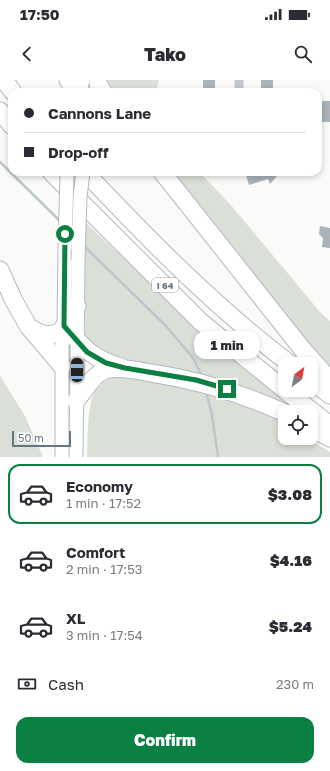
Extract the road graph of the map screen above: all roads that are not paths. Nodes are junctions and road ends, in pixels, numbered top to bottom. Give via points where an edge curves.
1 (0, 111) edge
2 (8, 121) edge
3 (55, 176) edge
4 (67, 176) edge
5 (83, 176) edge
6 (88, 176) edge
7 (165, 176) edge
8 (0, 270) edge
9 (77, 306) junction
10 (28, 326) junction
11 (64, 326) junction
12 (77, 340) junction
13 (281, 357) edge
14 (62, 366) junction
15 (125, 368) junction
16 (330, 380) edge
17 (278, 384) edge
18 (318, 386) edge
19 (330, 395) edge
20 (294, 397) edge
21 (76, 401) junction
22 (278, 410) edge
23 (330, 426) edge
24 (318, 432) edge
25 (330, 438) edge
26 (62, 457) edge
27 (76, 457) edge

1 - 2 highway
3 - 17 highway, I 64 via 202,322
4 - 11 main road, bridge
5 - 9 main road, bridge via 80,197
6 - 13 highway, I 64 via 178,268 229,315
7 - 16 highway via 303,350
8 - 10 highway
9 - 11 highway
9 - 12 main road
10 - 11 highway via 38,333 52,336 59,333
10 - 14 highway
11 - 12 highway
11 - 14 main road
12 - 15 highway via 96,359
12 - 21 main road
14 - 26 main road
15 - 21 highway via 108,369 98,374
15 - 22 highway via 227,389
18 - 19 highway
20 - 23 highway, I 64
21 - 27 main road
24 - 25 highway

